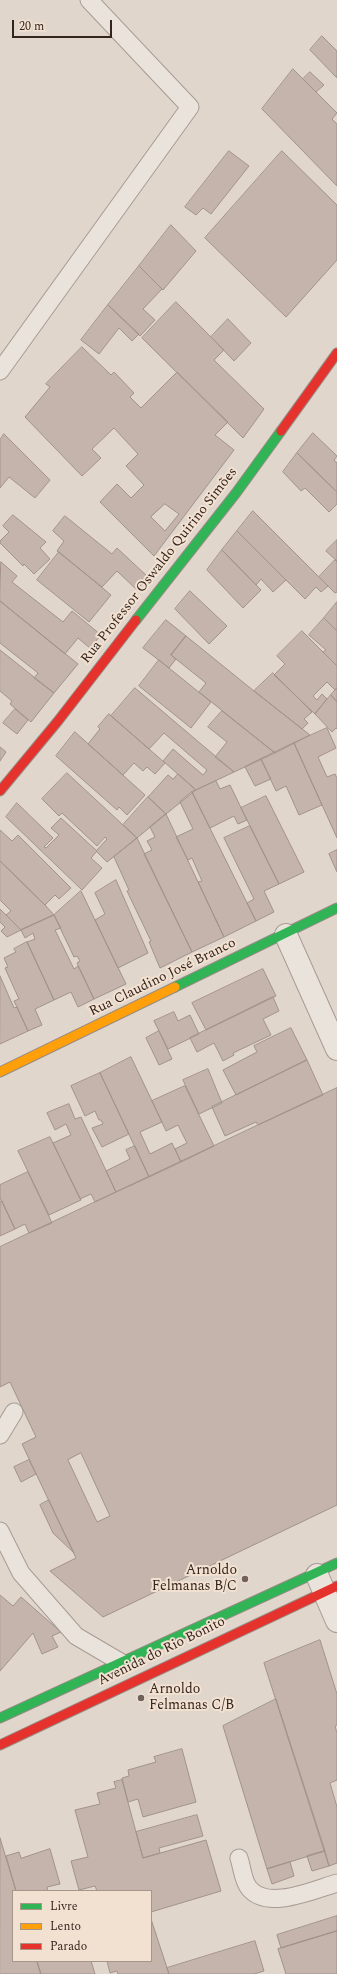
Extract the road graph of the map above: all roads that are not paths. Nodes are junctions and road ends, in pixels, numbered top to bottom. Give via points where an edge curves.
1 (89, 0) edge
2 (337, 353) edge
3 (0, 371) edge
4 (0, 791) edge
5 (337, 908) edge
6 (286, 935) junction
7 (337, 1049) edge
8 (0, 1072) edge
9 (14, 1412) dead end
10 (0, 1436) edge
11 (0, 1531) edge
12 (337, 1563) edge
13 (326, 1583) edge
14 (337, 1621) edge
15 (122, 1663) junction
16 (0, 1718) edge
17 (0, 1745) edge
18 (239, 1858) dead end
19 (337, 1883) edge

1 - 3 lane via 190,107
2 - 4 street, Rua Professor Oswaldo Quirino Simões via 236,493 58,721
5 - 6 street, Rua Claudino José Branco
6 - 7 street
6 - 8 street, Rua Claudino José Branco
9 - 10 lane
11 - 15 lane via 22,1573 76,1636
12 - 13 street, Avenida do Rio Bonito
13 - 14 street
13 - 15 street, Avenida do Rio Bonito
13 - 17 street, Avenida do Rio Bonito via 250,1625
15 - 16 street, Avenida do Rio Bonito
18 - 19 lane via 248,1887 259,1897 277,1900

